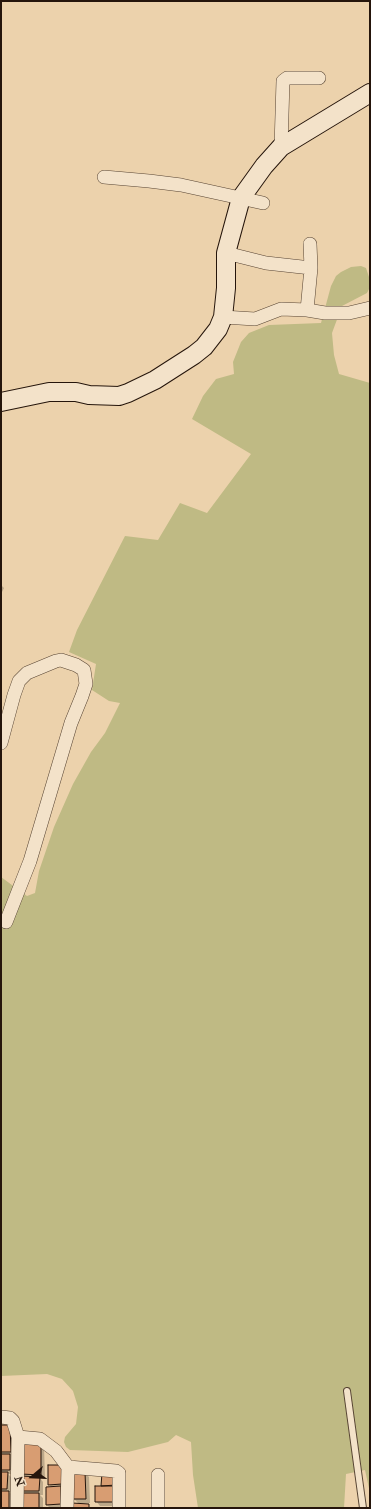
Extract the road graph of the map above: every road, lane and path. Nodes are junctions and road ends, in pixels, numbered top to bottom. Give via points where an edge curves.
1 (318, 78) dead end
2 (370, 93) edge
3 (280, 147) junction
4 (104, 177) dead end
5 (241, 198) junction
6 (262, 204) dead end
7 (310, 244) dead end
8 (226, 253) junction
9 (310, 268) junction
10 (370, 308) edge
11 (307, 310) junction
12 (223, 318) junction
13 (1, 402) edge
14 (5, 711) edge
15 (1, 743) edge
16 (6, 922) dead end
17 (347, 1391) dead end
18 (1, 1417) edge
19 (18, 1437) junction
20 (68, 1467) junction
21 (158, 1475) dead end
22 (17, 1508) edge
23 (67, 1508) edge
24 (119, 1508) edge
25 (158, 1508) edge
26 (363, 1508) edge

1 - 3 street via 287,78 284,81
2 - 3 street
3 - 5 street
4 - 5 street via 156,182
5 - 6 street
5 - 8 street
7 - 9 street
8 - 9 street via 266,263
8 - 12 street
9 - 11 street
10 - 11 street via 349,313
11 - 12 street via 281,309 255,319
12 - 13 street via 210,340 194,355 155,380 128,393 109,397 89,396 76,392 49,392
14 - 15 street
14 - 16 street via 19,681 27,673 61,660 84,670 86,684 71,723 30,861
17 - 26 lane
18 - 19 street via 13,1421
19 - 20 street via 40,1439 56,1451
19 - 22 street
20 - 23 street
20 - 24 street via 118,1473
21 - 25 street

